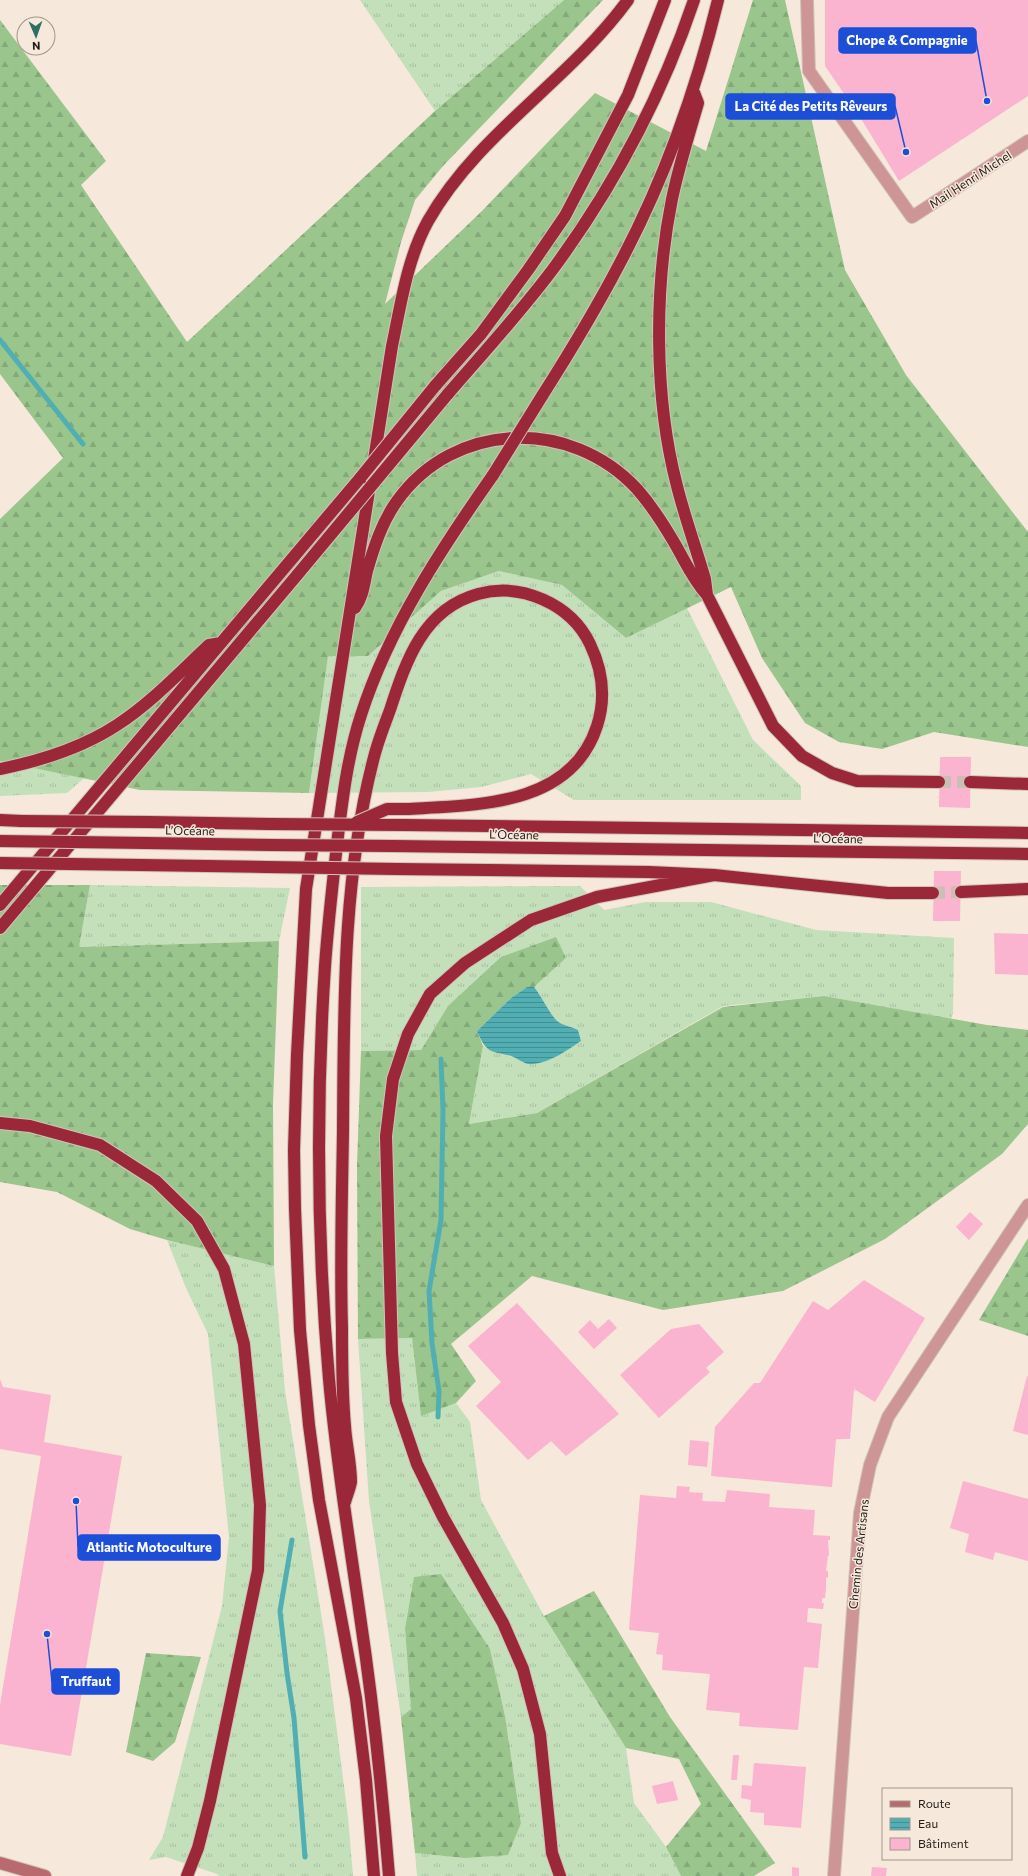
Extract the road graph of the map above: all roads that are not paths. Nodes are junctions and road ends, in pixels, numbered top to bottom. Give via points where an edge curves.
1 (628, 0) edge
2 (665, 0) edge
3 (694, 0) edge
4 (718, 0) edge
5 (807, 0) edge
6 (693, 90) junction
7 (1028, 141) edge
8 (707, 595) junction
9 (350, 615) junction
10 (221, 643) junction
11 (0, 768) edge
12 (939, 782) tunnel mouth
13 (970, 782) tunnel mouth
14 (1028, 784) edge
15 (0, 820) edge
16 (352, 824) junction
17 (1028, 833) edge
18 (0, 842) edge
19 (1028, 854) edge
20 (0, 864) edge
21 (714, 875) junction
22 (1028, 889) edge
23 (961, 892) tunnel mouth
24 (933, 893) tunnel mouth
25 (0, 905) edge
26 (0, 928) edge
27 (0, 1123) edge
28 (1028, 1205) edge
29 (344, 1503) junction
30 (0, 1863) edge
31 (45, 1876) edge
32 (187, 1876) edge
33 (374, 1876) edge
34 (389, 1876) edge
35 (560, 1876) edge
36 (834, 1876) edge

1 - 9 highway via 603,30 462,171 428,222 419,241 411,263 392,346
2 - 10 highway, bridge via 628,95 565,216 528,270 481,334
3 - 26 highway, bridge via 668,68 631,147 610,184 555,266
4 - 6 highway
5 - 7 street, Mail Henri Michel via 809,71 912,217
6 - 8 highway via 698,102 672,199 664,252 660,287 660,342 664,415 671,457 677,486 705,579
6 - 29 highway, bridge via 648,206 621,262 566,358 413,599 388,647 352,744 328,919 319,1092 324,1309 329,1382
8 - 9 highway via 694,580 675,544 637,489 601,460 557,441 493,439 456,451 437,461 419,476 397,501 386,518 372,554 360,601
8 - 12 highway via 773,726 802,756 832,773 857,781
9 - 33 highway via 306,889 297,1063 294,1209 300,1330 309,1425 319,1500 356,1698
10 - 11 highway via 209,645 141,707 117,725 73,748 49,757
10 - 25 highway
13 - 14 highway
15 - 16 highway, L’Océane, bridge
16 - 17 highway, L’Océane, bridge
16 - 29 highway, bridge via 387,810 470,806 497,802 540,789 572,768 586,750 595,732 603,694 597,660 588,640 568,614 546,600 531,595 491,591 466,598 443,611 423,631 406,665 375,752 366,789 351,888 345,971 341,1294 345,1427 351,1485
18 - 19 highway, L’Océane, bridge
20 - 21 highway, bridge via 397,868
21 - 24 highway via 888,893
21 - 35 highway via 597,896 531,920 465,964 430,994 408,1034 393,1079 386,1136 392,1353 396,1402 417,1464 443,1517 503,1623 523,1669 540,1734 552,1853
22 - 23 highway
27 - 32 highway via 30,1126 100,1145 156,1181 197,1221 224,1269 244,1344 260,1505 258,1570 210,1801 198,1848
28 - 36 street, Chemin des Artisans via 888,1416 870,1465 860,1521
29 - 34 highway via 371,1698
30 - 31 main road

